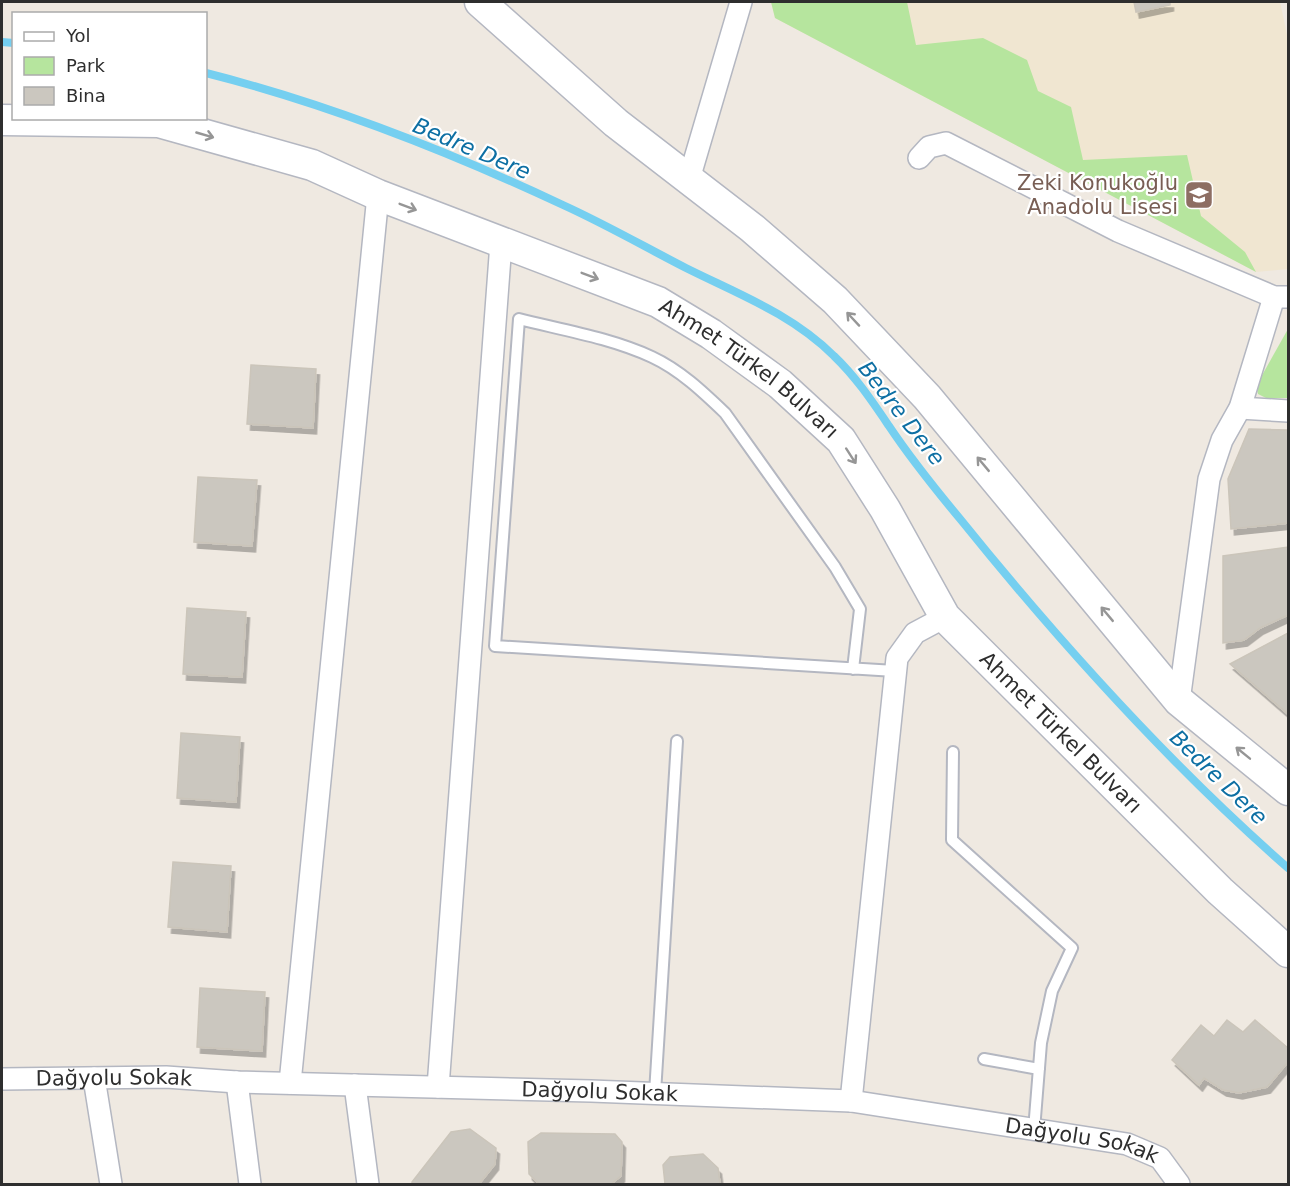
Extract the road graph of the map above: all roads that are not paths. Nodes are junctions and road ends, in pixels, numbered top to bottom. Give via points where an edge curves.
1 (480, 2) edge
2 (741, 2) edge
3 (2, 120) edge
4 (919, 158) dead end
5 (689, 179) junction
6 (378, 195) junction
7 (501, 243) junction
8 (1282, 297) edge
9 (1240, 408) junction
10 (1288, 411) edge
11 (945, 617) junction
12 (853, 669) junction
13 (895, 671) junction
14 (1179, 701) junction
15 (678, 741) dead end
16 (953, 752) dead end
17 (1288, 790) edge
18 (1288, 952) edge
19 (984, 1059) dead end
20 (1039, 1069) junction
21 (94, 1078) junction
22 (2, 1079) edge
23 (237, 1082) junction
24 (290, 1083) junction
25 (356, 1085) junction
26 (438, 1087) junction
27 (655, 1093) junction
28 (851, 1101) junction
29 (1034, 1130) junction
30 (111, 1185) edge
31 (250, 1185) edge
32 (368, 1185) edge
33 (1179, 1185) edge

1 - 5 main road via 616,123
2 - 5 street
3 -> 6 main road, Ahmet Türkel Bulvarı via 159,122 312,165
4 - 8 street via 929,147 946,143 1118,231 1220,276
14 -> 5 main road via 911,381 835,300
6 -> 7 main road, Ahmet Türkel Bulvarı
6 - 24 street
7 -> 11 main road, Ahmet Türkel Bulvarı via 658,302 711,333 780,384 841,440
7 - 26 street
8 - 9 street
9 - 10 street
9 - 14 street via 1222,440 1209,479
11 - 13 street via 915,633 897,658
11 - 18 main road, Ahmet Türkel Bulvarı via 1220,891
12 - 12 lane via 860,609 835,567 725,413 680,373 654,358 627,346 519,319 495,646
12 - 13 lane
13 - 28 street
17 -> 14 main road
15 - 27 lane
16 - 20 lane via 952,840 1072,948 1052,991
19 - 20 lane
20 - 29 lane
21 - 22 street, Dağyolu Sokak
21 - 23 street, Dağyolu Sokak via 166,1077
21 - 30 street
23 - 24 street, Dağyolu Sokak
23 - 31 street
24 - 25 street, Dağyolu Sokak
25 - 26 street, Dağyolu Sokak
25 - 32 street
26 - 27 street, Dağyolu Sokak
27 - 28 street, Dağyolu Sokak
28 - 29 street, Dağyolu Sokak
29 - 33 street, Dağyolu Sokak via 1127,1144 1160,1158

